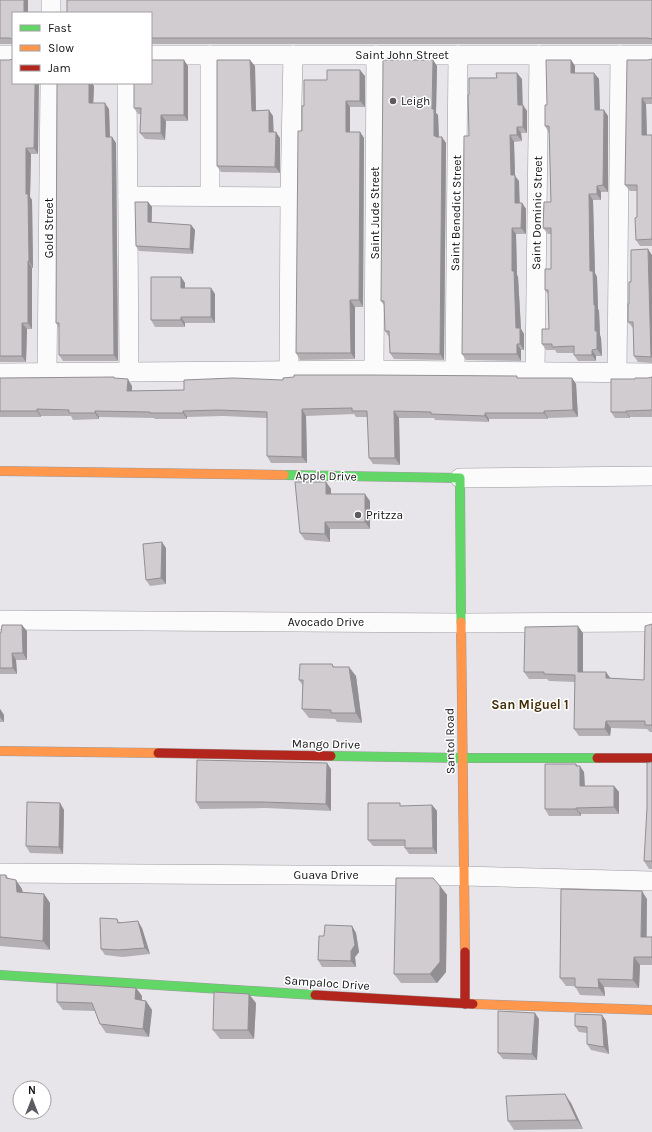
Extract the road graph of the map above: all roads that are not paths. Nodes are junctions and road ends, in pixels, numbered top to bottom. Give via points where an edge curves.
1 (51, 0) edge
2 (50, 12) edge
3 (0, 55) edge
4 (12, 55) edge
5 (152, 55) edge
6 (210, 55) junction
7 (294, 55) junction
8 (376, 55) junction
9 (458, 55) junction
10 (539, 55) junction
11 (620, 55) junction
12 (652, 55) edge
13 (50, 84) edge
14 (127, 84) edge
15 (128, 196) junction
16 (210, 196) junction
17 (290, 197) junction
18 (289, 370) junction
19 (374, 370) junction
20 (455, 371) junction
21 (47, 372) junction
22 (129, 372) junction
23 (535, 372) junction
24 (617, 372) junction
25 (0, 373) edge
26 (652, 373) edge
27 (0, 471) edge
28 (652, 476) edge
29 (460, 478) junction
30 (0, 620) edge
31 (652, 622) edge
32 (461, 623) junction
33 (0, 751) edge
34 (462, 758) junction
35 (652, 758) edge
36 (0, 873) edge
37 (464, 876) junction
38 (652, 881) edge
39 (0, 975) edge
40 (465, 1004) junction
41 (652, 1010) edge

1 - 2 street
3 - 4 street
5 - 6 street, Saint John Street
6 - 7 street, Saint John Street
6 - 16 street
7 - 8 street, Saint John Street
7 - 17 street
8 - 9 street, Saint John Street
8 - 19 street, Saint Jude Street
9 - 10 street, Saint John Street
9 - 20 street, Saint Benedict Street
10 - 11 street, Saint John Street
10 - 23 street, Saint Dominic Street
11 - 12 street, Saint John Street
11 - 24 street
13 - 21 street, Gold Street
14 - 15 street
15 - 16 street
15 - 22 street
16 - 17 street
17 - 18 street
18 - 19 street
18 - 22 street
19 - 20 street
20 - 23 street
21 - 22 street
21 - 25 street
23 - 24 street
24 - 26 street
27 - 29 street, Apple Drive
28 - 29 street, Apple Drive
29 - 32 street, Santol Road
30 - 32 street, Avocado Drive
31 - 32 street, Avocado Drive
32 - 34 street, Santol Road
33 - 34 street, Mango Drive
34 - 35 street, Mango Drive
34 - 37 street, Santol Road
36 - 37 street, Guava Drive
37 - 38 street, Guava Drive
37 - 40 street, Santol Road
39 - 40 street, Sampaloc Drive
40 - 41 street, Sampaloc Drive

